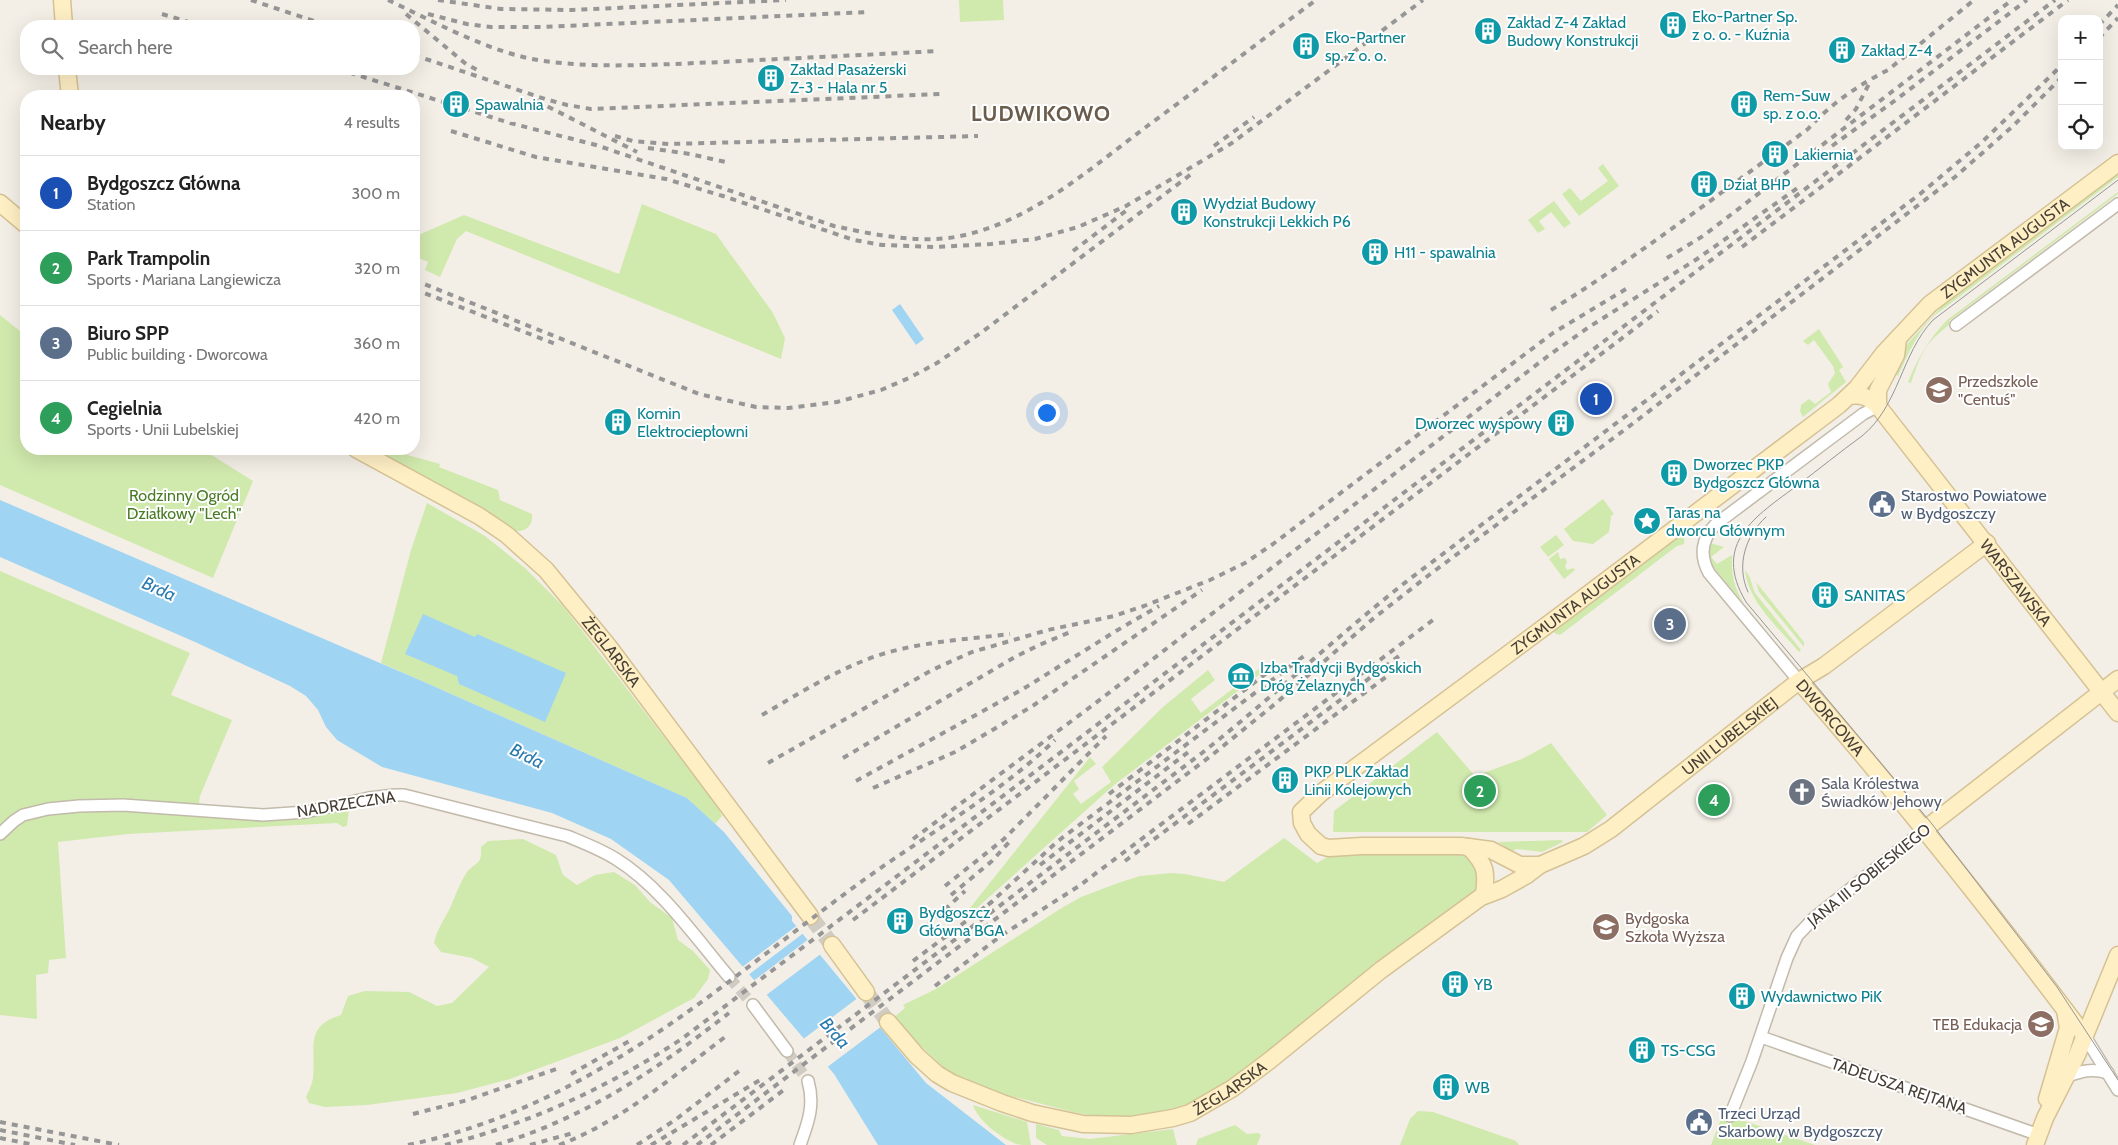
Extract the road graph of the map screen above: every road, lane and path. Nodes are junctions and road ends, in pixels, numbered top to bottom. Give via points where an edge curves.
1 (62, 0) edge
2 (64, 20) edge
3 (68, 75) edge
4 (69, 90) edge
5 (2118, 163) edge
6 (0, 203) edge
7 (2118, 204) edge
8 (20, 219) edge
9 (1956, 325) dead end
10 (1898, 338) junction
11 (1848, 396) junction
12 (1878, 406) junction
13 (367, 455) edge
14 (1987, 543) junction
15 (2118, 679) edge
16 (1799, 681) junction
17 (2102, 691) junction
18 (2118, 713) edge
19 (1924, 830) junction
20 (0, 834) edge
21 (1469, 847) junction
22 (1540, 865) junction
23 (1484, 895) junction
24 (810, 916) tunnel mouth
25 (832, 945) tunnel mouth
26 (2118, 955) edge
27 (729, 977) tunnel mouth
28 (866, 992) tunnel mouth
29 (753, 1005) tunnel mouth
30 (2065, 1010) junction
31 (888, 1022) tunnel mouth
32 (2084, 1035) junction
33 (1760, 1037) junction
34 (787, 1051) tunnel mouth
35 (2108, 1073) junction
36 (2066, 1078) junction
37 (808, 1081) tunnel mouth
38 (2118, 1090) edge
39 (1730, 1116) dead end
40 (2045, 1118) junction
41 (2037, 1140) edge
42 (800, 1145) edge

1 - 2 street
3 - 4 street
5 - 10 street, ZYGMUNTA AUGUSTA via 1930,304
6 - 8 street
7 - 9 street, ZYGMUNTA AUGUSTA
10 - 11 street, ZYGMUNTA AUGUSTA
10 - 12 street via 1896,355 1878,390
11 - 12 street via 1865,397
11 - 21 street, ZYGMUNTA AUGUSTA via 1321,793 1301,812 1308,834 1321,846 1330,848
12 - 14 street, WARSZAWSKA
12 - 16 street, DWORCOWA via 1716,524 1704,543 1703,557 1709,573
13 - 24 street, ŻEGLARSKA via 479,516 507,535 546,570 609,646
14 - 16 street, UNII LUBELSKIEJ via 1824,666
14 - 17 street, WARSZAWSKA
15 - 17 street, JANA III SOBIESKIEGO
16 - 19 street, DWORCOWA
16 - 22 street, UNII LUBELSKIEJ via 1602,836
17 - 18 street, WARSZAWSKA
17 - 19 street, JANA III SOBIESKIEGO
19 - 30 street, DWORCOWA
19 - 33 street, JANA III SOBIESKIEGO via 1814,918 1797,936
20 - 27 street, NADRZECZNA via 23,815 79,806 123,805 263,816 404,795 567,836 617,860 662,899
21 - 22 street via 1491,850 1520,865
21 - 23 street via 1485,868
22 - 23 street, ŻEGLARSKA via 1527,876
23 - 31 street, ŻEGLARSKA via 1381,970 1233,1088 1190,1113 1173,1118 1131,1124 1083,1124 1017,1108 937,1074
25 - 28 street
26 - 32 street
29 - 34 street
30 - 32 street, DWORCOWA
30 - 40 street via 2068,1028 2047,1098
32 - 35 street, DWORCOWA
32 - 36 street
33 - 39 street, JANA III SOBIESKIEGO
33 - 41 street, TADEUSZA REJTANA
35 - 36 street via 2088,1070
35 - 38 street, DWORCOWA
36 - 40 street
37 - 42 street via 812,1102
40 - 41 street

